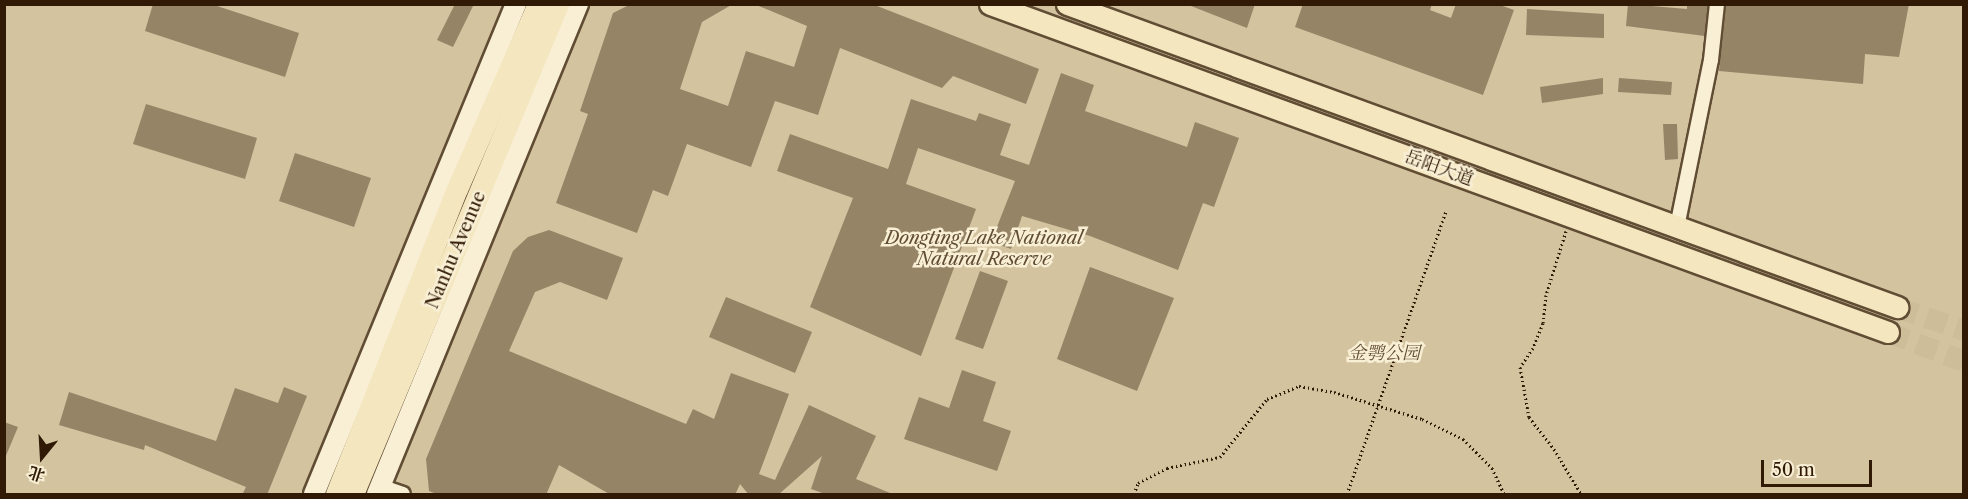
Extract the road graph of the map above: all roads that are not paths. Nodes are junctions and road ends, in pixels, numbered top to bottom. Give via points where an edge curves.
1 (516, 4) edge
2 (538, 4) edge
3 (558, 4) edge
4 (578, 4) edge
5 (990, 4) edge
6 (1067, 4) edge
7 (1718, 4) edge
8 (1677, 227) junction
9 (1897, 307) tunnel mouth
10 (1888, 332) tunnel mouth
11 (378, 490) edge
12 (315, 495) edge
13 (336, 495) edge
14 (353, 495) edge
15 (403, 495) edge

1 - 12 main road
2 - 13 main road, Nanhu Avenue via 457,189
3 - 14 main road, Nanhu Avenue
4 - 11 main road
5 - 10 main road, 岳阳大道
6 - 8 main road, 岳阳大道
7 - 8 street via 1711,60
8 - 9 main road, 岳阳大道
11 - 15 street

